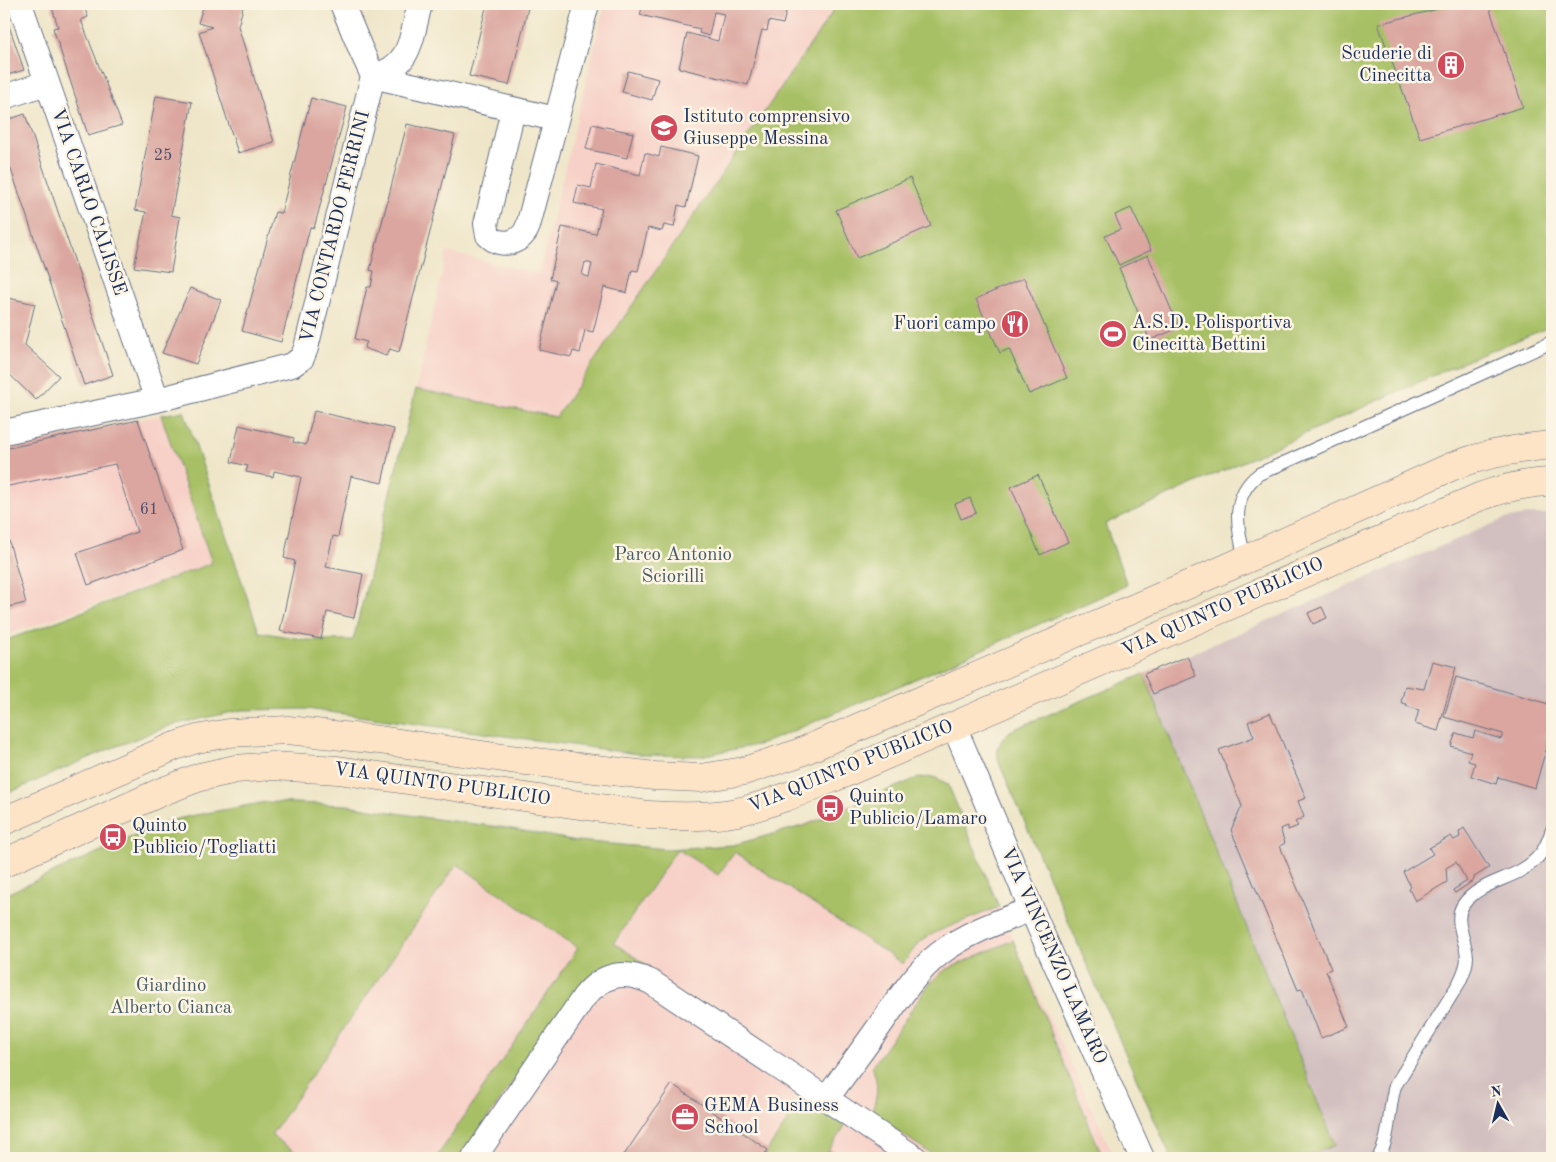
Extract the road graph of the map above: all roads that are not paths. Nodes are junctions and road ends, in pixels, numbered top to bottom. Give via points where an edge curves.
1 (20, 4) edge
2 (342, 4) edge
3 (420, 4) edge
4 (587, 4) edge
5 (373, 76) junction
6 (46, 82) junction
7 (4, 97) edge
8 (514, 110) junction
9 (555, 119) junction
10 (1552, 342) edge
11 (157, 400) junction
12 (4, 432) edge
13 (1552, 445) edge
14 (1552, 482) edge
15 (1245, 559) junction
16 (958, 684) junction
17 (954, 726) junction
18 (4, 821) edge
19 (1552, 830) edge
20 (4, 863) edge
21 (1032, 909) junction
22 (827, 1098) junction
23 (474, 1158) edge
24 (915, 1158) edge
25 (1142, 1158) edge
26 (1378, 1158) edge

1 - 6 street, VIA CARLO CALISSE
2 - 5 street
3 - 5 street via 405,55 390,71
4 - 9 street
5 - 8 street
5 - 11 street, VIA CONTARDO FERRINI via 302,358 292,365
6 - 7 street
6 - 11 street, VIA CARLO CALISSE
8 - 9 street
8 - 9 street via 486,224 488,236 500,243 514,242 526,232
10 - 15 lane via 1259,474 1246,486 1239,503 1239,529
11 - 12 street, VIA CONTARDO FERRINI
13 - 15 street, VIA QUINTO PUBLICIO via 1471,459
14 - 17 street, VIA QUINTO PUBLICIO via 1504,489 1469,502
15 - 16 street, VIA QUINTO PUBLICIO
16 - 17 street via 947,707
16 - 18 street, VIA QUINTO PUBLICIO via 796,754 724,775 702,778 654,776 295,731 242,732 174,746
17 - 20 street, VIA QUINTO PUBLICIO via 778,799 737,812 697,816 648,815 321,769 272,766 236,769 161,792
17 - 21 street, VIA VINCENZO LAMARO
19 - 26 lane via 1534,861 1513,875 1481,889 1463,904 1459,917 1467,959 1462,977 1395,1086 1386,1141
21 - 22 street via 975,933 930,962 911,982
21 - 25 street, VIA VINCENZO LAMARO
22 - 23 street via 651,982 620,975 601,981 584,997
22 - 24 street

